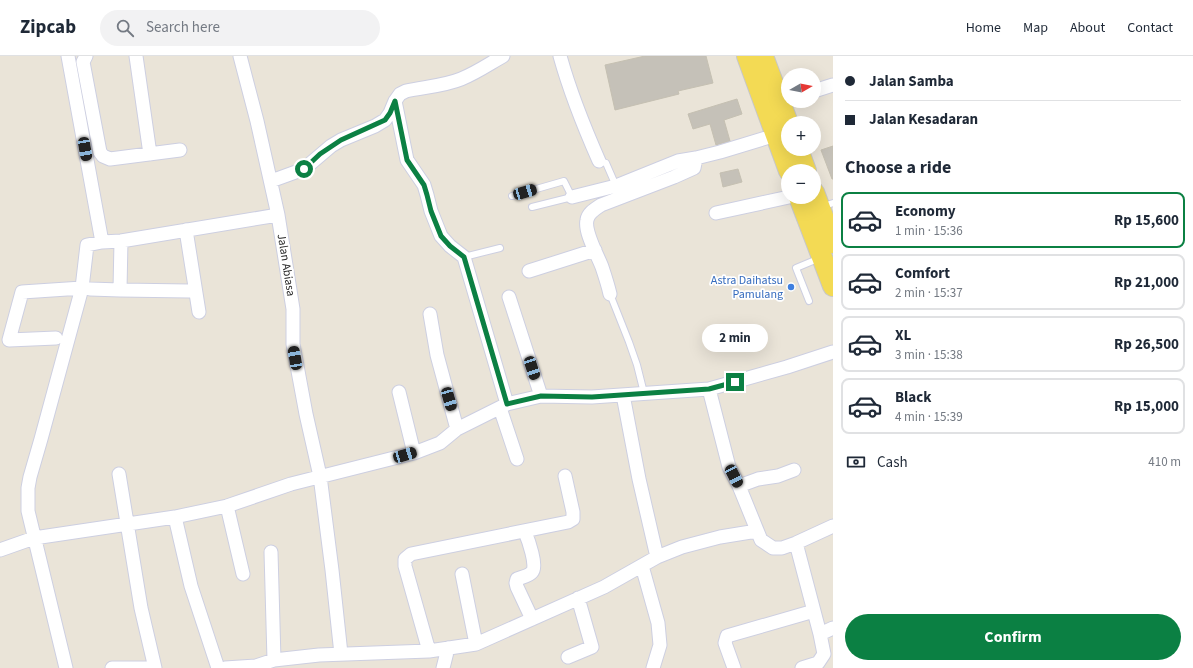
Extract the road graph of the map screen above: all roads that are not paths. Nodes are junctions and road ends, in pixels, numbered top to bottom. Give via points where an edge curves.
1 (68, 56) edge
2 (86, 56) edge
3 (136, 56) edge
4 (240, 56) edge
5 (503, 56) edge
6 (560, 56) edge
7 (747, 56) edge
8 (763, 56) edge
9 (833, 85) edge
10 (821, 89) edge
11 (781, 95) edge
12 (395, 101) junction
13 (781, 127) edge
14 (781, 129) edge
15 (180, 150) dead end
16 (150, 154) junction
17 (696, 158) junction
18 (599, 161) joint
19 (271, 181) junction
20 (616, 186) junction
21 (512, 196) dead end
22 (572, 197) junction
23 (781, 199) edge
24 (822, 201) edge
25 (802, 204) edge
26 (532, 208) dead end
27 (716, 213) dead end
28 (278, 215) junction
29 (184, 234) junction
30 (102, 242) junction
31 (121, 244) junction
32 (500, 248) dead end
33 (595, 250) junction
34 (827, 250) edge
35 (464, 257) junction
36 (529, 271) dead end
37 (833, 286) edge
38 (86, 289) junction
39 (120, 290) junction
40 (189, 291) dead end
41 (610, 294) joint
42 (509, 298) dead end
43 (809, 301) dead end
44 (199, 312) dead end
45 (430, 314) dead end
46 (56, 338) dead end
47 (833, 352) edge
48 (709, 389) junction
49 (399, 392) dead end
50 (644, 393) junction
51 (623, 395) junction
52 (541, 396) junction
53 (504, 406) junction
54 (457, 429) junction
55 (414, 453) junction
56 (517, 459) dead end
57 (794, 470) dead end
58 (119, 474) dead end
59 (320, 476) junction
60 (565, 476) dead end
61 (739, 486) junction
62 (227, 506) junction
63 (175, 517) junction
64 (126, 524) junction
65 (833, 526) edge
66 (757, 531) junction
67 (526, 532) junction
68 (34, 538) junction
69 (796, 543) junction
70 (0, 550) edge
71 (271, 552) dead end
72 (657, 557) junction
73 (642, 566) junction
74 (243, 574) dead end
75 (462, 574) dead end
76 (578, 598) junction
77 (814, 612) junction
78 (532, 619) junction
79 (833, 628) edge
80 (820, 634) junction
81 (476, 644) junction
82 (448, 648) junction
83 (429, 651) junction
84 (341, 654) junction
85 (568, 657) dead end
86 (274, 660) junction
87 (320, 662) edge
88 (66, 668) edge
89 (112, 668) edge
90 (147, 668) edge
91 (155, 668) edge
92 (218, 668) edge
93 (225, 668) edge
94 (443, 668) edge
95 (653, 668) edge
96 (734, 668) edge
97 (802, 668) edge

1 - 30 street
2 - 16 street via 83,62 100,152 110,159
3 - 16 street
4 - 19 street, Jalan Abiasa
5 - 12 street via 461,79 406,91
6 - 18 street via 586,132
7 - 13 main road
8 - 11 main road
9 - 10 street
12 - 19 street via 385,120 341,140 304,169
12 - 35 street via 407,160 424,185 441,236
14 - 17 street
15 - 16 street
17 - 20 street via 678,161
17 - 33 street via 694,168 601,205 593,211 586,222
18 - 20 lane via 606,163
19 - 28 street, Jalan Abiasa
20 - 22 street
21 - 22 lane via 564,181
22 - 26 lane
23 - 27 street
24 - 34 main road
25 - 34 main road
28 - 29 street
28 - 59 street, Jalan Abiasa via 293,309 293,344
29 - 31 street
29 - 44 street
30 - 31 street
30 - 38 street via 87,245
31 - 39 street
32 - 35 lane
33 - 36 street
33 - 41 street
34 - 37 main road
34 - 43 lane via 796,268
35 - 53 street
38 - 39 street
38 - 46 street via 22,292 9,340
38 - 68 street via 30,476 28,511
39 - 40 street
41 - 50 lane via 637,365
42 - 52 street
45 - 54 street via 437,355
47 - 48 street
48 - 50 street
48 - 61 street via 729,467
49 - 55 street
50 - 51 street
51 - 52 street
51 - 72 street
52 - 53 street
53 - 54 street
53 - 56 street
54 - 55 street via 440,443
55 - 59 street
57 - 61 street
58 - 64 street
59 - 62 street
59 - 84 street, Jalan Abiasa
60 - 67 street via 573,519
61 - 66 street
62 - 63 street
62 - 74 street
63 - 64 street
63 - 92 street via 191,586
64 - 68 street
64 - 91 street
65 - 69 street
66 - 69 street via 761,540 773,548
66 - 72 street via 720,537
67 - 78 street via 534,570 531,574 517,579 516,587
67 - 83 street via 411,554 405,559
68 - 70 street
68 - 88 street
69 - 77 street
71 - 86 street
72 - 73 street
73 - 76 street
73 - 95 street via 658,623 660,645
75 - 81 street
76 - 78 street
76 - 85 street via 592,647
77 - 80 street
77 - 96 street via 727,636 725,643
78 - 81 street
79 - 80 street
80 - 97 street via 824,654 822,659 818,663
81 - 82 street
82 - 83 street
82 - 94 street
83 - 84 street
84 - 87 street
86 - 87 street
86 - 93 street via 256,666
89 - 90 street

